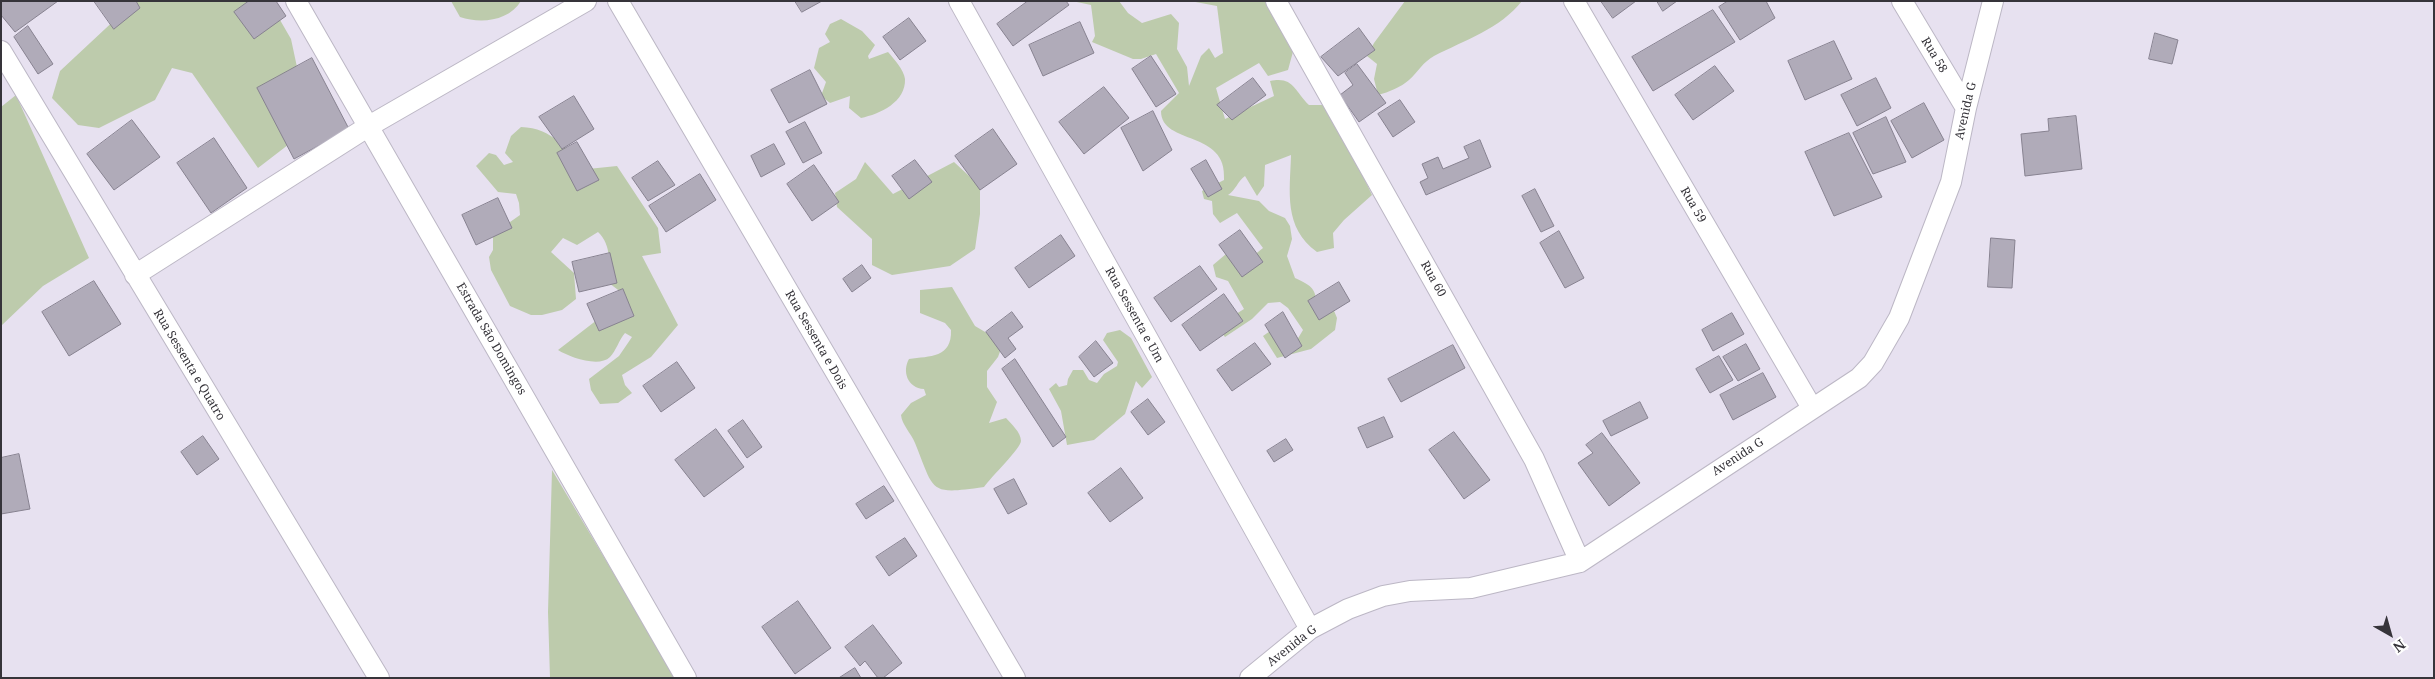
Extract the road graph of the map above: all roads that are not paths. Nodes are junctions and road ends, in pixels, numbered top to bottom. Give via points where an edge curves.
1 (296, 1) edge
2 (586, 1) edge
3 (618, 1) edge
4 (958, 1) edge
5 (1276, 1) edge
6 (1574, 1) edge
7 (1902, 1) edge
8 (1993, 1) edge
9 (1, 51) edge
10 (1966, 108) junction
11 (369, 126) junction
12 (135, 275) junction
13 (1812, 408) junction
14 (1580, 562) junction
15 (1310, 629) junction
16 (379, 678) edge
17 (686, 678) edge
18 (1015, 678) edge
19 (1250, 678) edge

1 - 11 street, Estrada São Domingos
2 - 11 street
3 - 18 street, Rua Sessenta e Dois
4 - 15 street, Rua Sessenta e Um
5 - 14 street, Rua 60 via 1534,460
6 - 13 street, Rua 59
7 - 10 street, Rua 58
8 - 10 street, Avenida G
9 - 12 street, Rua Sessenta e Quatro
10 - 13 street, Avenida G via 1951,182 1903,309 1888,339 1859,378
11 - 12 street
11 - 17 street, Estrada São Domingos
12 - 16 street, Rua Sessenta e Quatro
13 - 14 street, Avenida G
14 - 15 street, Avenida G via 1471,588 1410,591 1383,596 1348,609
15 - 19 street, Avenida G

